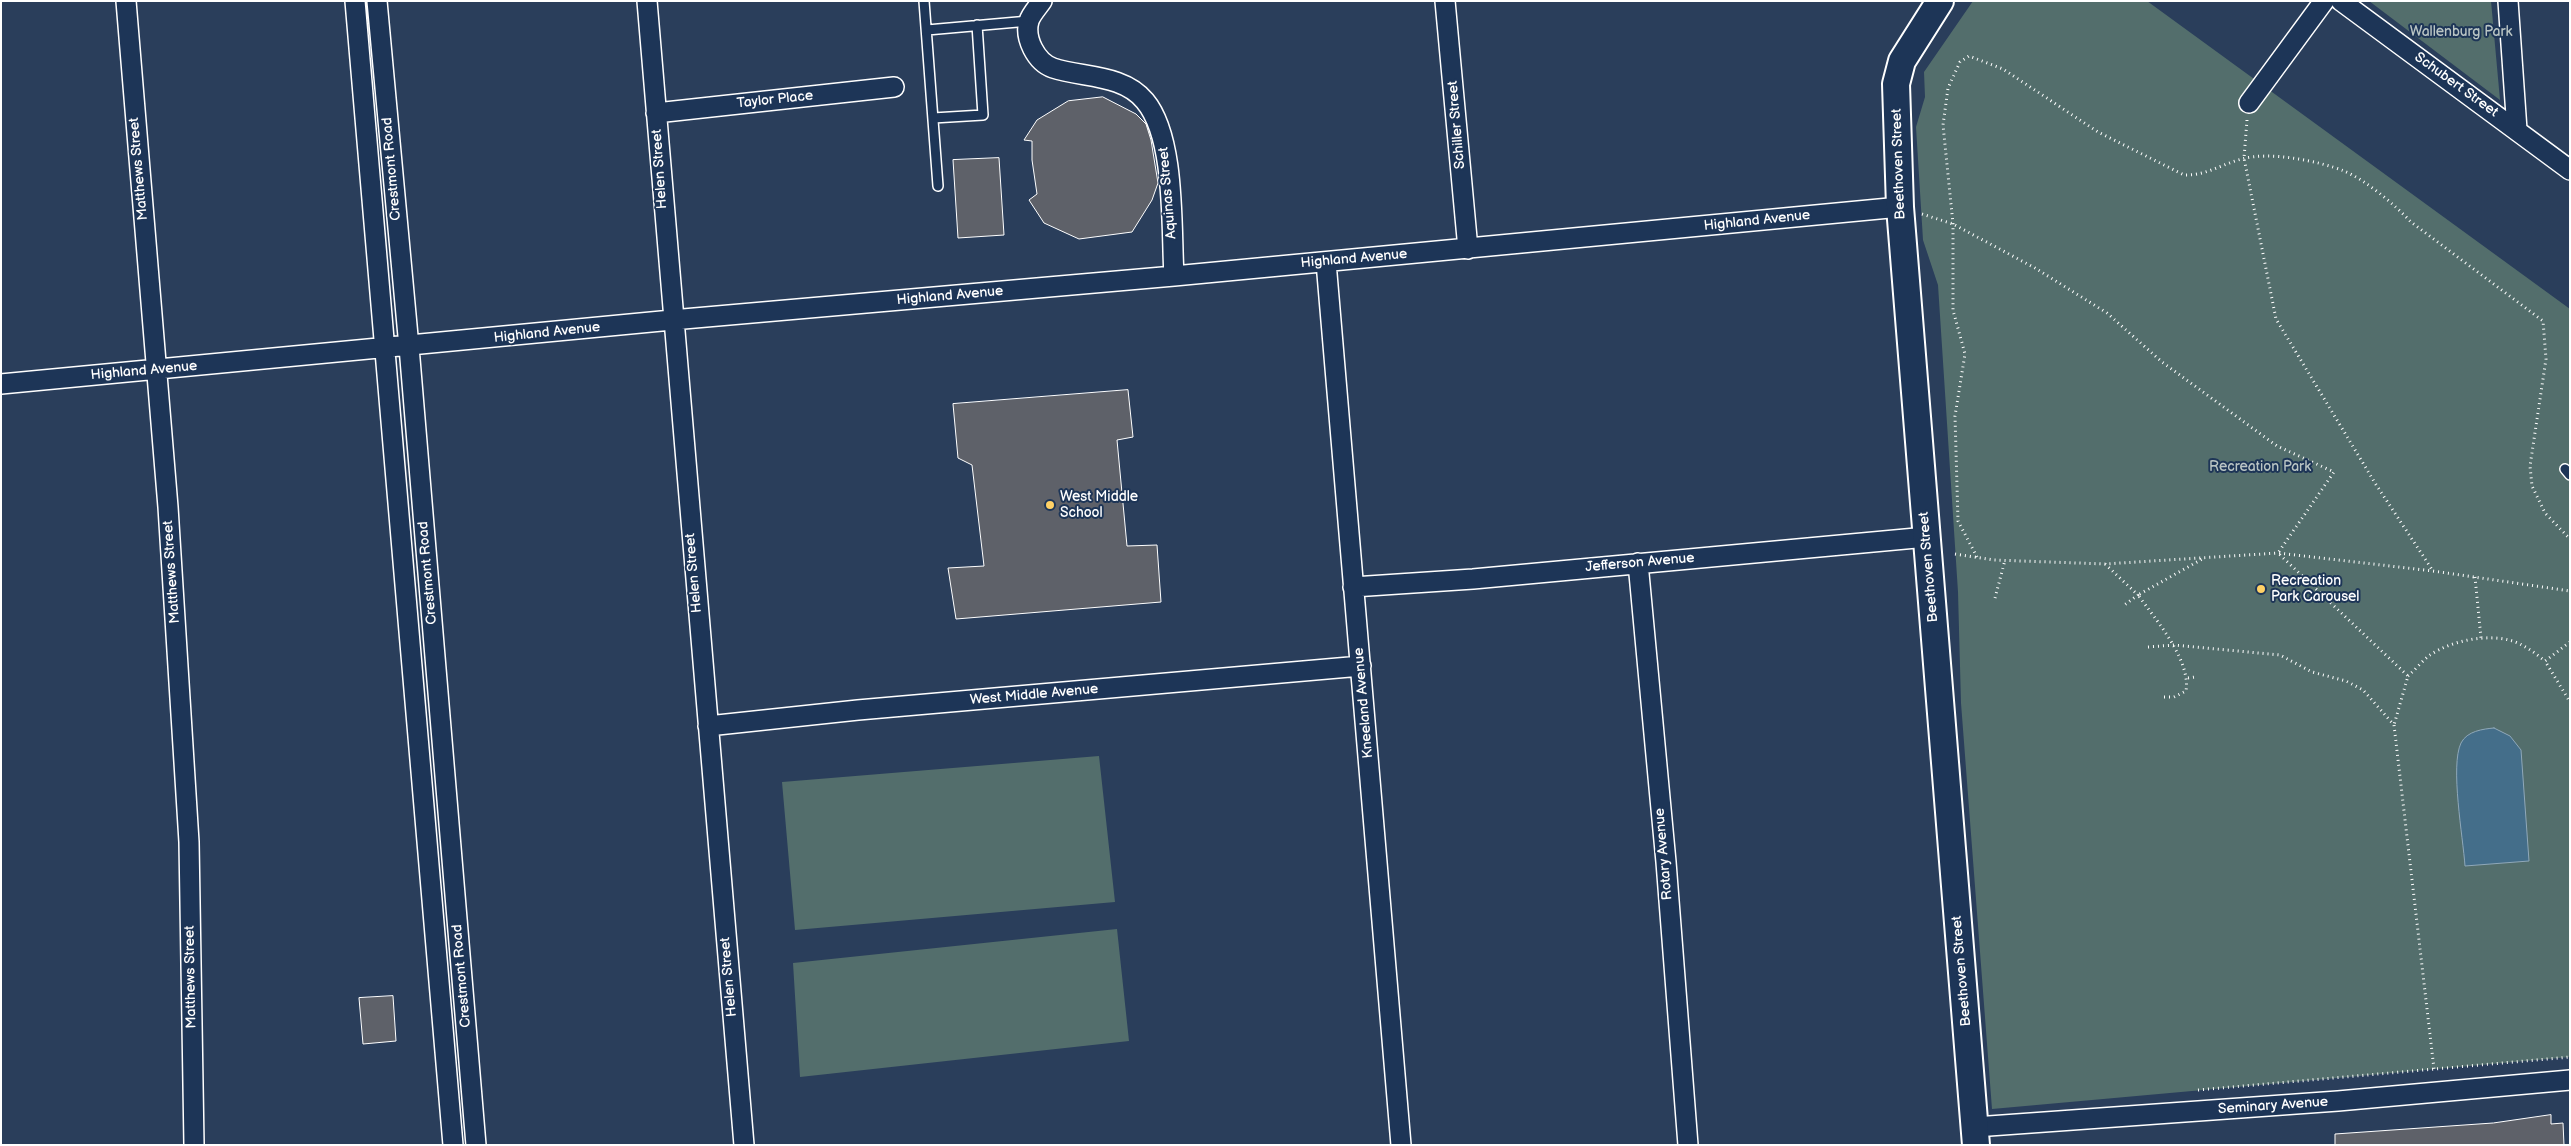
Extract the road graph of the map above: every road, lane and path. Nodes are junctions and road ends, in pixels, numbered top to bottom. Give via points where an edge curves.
1 (126, 1) edge
2 (355, 1) edge
3 (376, 1) edge
4 (646, 1) edge
5 (924, 1) edge
6 (1445, 1) edge
7 (1940, 1) edge
8 (2324, 1) edge
9 (2341, 1) edge
10 (2508, 1) edge
11 (1033, 9) edge
12 (977, 25) junction
13 (927, 30) junction
14 (894, 88) dead end
15 (2249, 103) joint
16 (656, 113) junction
17 (933, 118) junction
18 (2517, 130) junction
19 (2244, 158) junction
20 (2570, 170) edge
21 (938, 186) dead end
22 (1900, 207) junction
23 (1952, 224) junction
24 (1468, 249) junction
25 (1326, 262) junction
26 (1174, 276) junction
27 (672, 320) junction
28 (409, 347) junction
29 (384, 349) junction
30 (156, 370) junction
31 (1, 384) edge
32 (1927, 536) junction
33 (2570, 539) edge
34 (2278, 553) junction
35 (1955, 554) dead end
36 (1977, 557) junction
37 (2205, 557) junction
38 (2004, 560) junction
39 (1638, 564) junction
40 (2105, 564) junction
41 (2433, 571) junction
42 (2475, 577) junction
43 (1353, 587) junction
44 (2570, 591) edge
45 (2138, 594) junction
46 (1995, 598) dead end
47 (2124, 606) dead end
48 (2481, 638) junction
49 (2570, 642) edge
50 (2174, 645) junction
51 (2148, 647) dead end
52 (435, 655) junction
53 (411, 658) junction
54 (2546, 661) junction
55 (1361, 666) junction
56 (2408, 676) junction
57 (2195, 677) dead end
58 (2188, 678) junction
59 (2164, 697) dead end
60 (2570, 702) edge
61 (2394, 725) junction
62 (708, 726) junction
63 (459, 941) junction
64 (435, 942) junction
65 (2570, 1057) edge
66 (2434, 1069) junction
67 (2570, 1080) edge
68 (2189, 1091) dead end
69 (1976, 1136) edge
70 (194, 1145) edge
71 (453, 1145) edge
72 (476, 1145) edge
73 (744, 1145) edge
74 (1401, 1145) edge
75 (1688, 1145) edge

1 - 30 street, Matthews Street
2 - 29 street, Crestmont Road
3 - 28 street, Crestmont Road
4 - 16 street, Helen Street
5 - 13 lane
6 - 24 street, Schiller Street
7 - 22 street, Beethoven Street via 1902,61 1896,84
8 - 15 street
9 - 18 street, Schubert Street
10 - 18 street
11 - 12 lane
11 - 26 street, Aquinas Street via 1029,41 1038,55 1052,67 1130,88 1145,101 1157,122 1166,151
12 - 13 lane
12 - 17 lane via 984,115
13 - 17 lane
14 - 16 street, Taylor Place
15 - 19 path
16 - 27 street, Helen Street
17 - 21 lane
18 - 20 street, Schubert Street
19 - 23 path via 2197,176 2184,175 2098,132 2003,69 1970,56 1960,62 1948,88 1943,125
19 - 33 path via 2274,156 2345,171 2393,203 2411,222 2543,322 2546,359 2530,466 2532,486 2546,513
19 - 41 path via 2276,319 2375,483
22 - 23 path
22 - 24 street, Highland Avenue
22 - 32 street, Beethoven Street
23 - 34 path via 2035,268 2107,314 2162,362 2277,446 2334,472
23 - 36 path via 1952,310 1965,354 1955,416 1958,520
24 - 25 street, Highland Avenue
25 - 26 street, Highland Avenue
25 - 43 street, Kneeland Avenue
26 - 27 street, Highland Avenue
27 - 28 street, Highland Avenue
27 - 62 street, Helen Street
28 - 29 street, Highland Avenue
28 - 52 street, Crestmont Road
29 - 30 street, Highland Avenue
29 - 53 street, Crestmont Road
30 - 31 street, Highland Avenue
30 - 70 street, Matthews Street via 189,842
32 - 39 street, Jefferson Avenue
32 - 69 street, Beethoven Street
34 - 37 path
34 - 41 path
34 - 56 path
35 - 36 path
36 - 38 path
37 - 40 path
37 - 45 path
38 - 40 path
38 - 46 path
39 - 43 street, Jefferson Avenue
39 - 75 street, Rotary Avenue
40 - 45 path
41 - 42 path
42 - 44 path
42 - 48 path
43 - 55 street, Kneeland Avenue
45 - 47 path
45 - 50 path
48 - 54 path via 2508,640
48 - 56 path via 2457,642 2431,655
49 - 54 path
50 - 51 path
50 - 58 path
50 - 61 path via 2280,655 2312,672 2346,681 2363,690
52 - 53 street
52 - 63 street, Crestmont Road
53 - 64 street, Crestmont Road
54 - 60 path
55 - 62 street, West Middle Avenue
55 - 74 street, Kneeland Avenue
56 - 61 path
57 - 58 path
58 - 59 path via 2186,691 2174,697
61 - 66 path
62 - 73 street, Helen Street
63 - 64 street
63 - 72 street, Crestmont Road
64 - 71 street, Crestmont Road
65 - 66 path
66 - 68 path
67 - 69 street, Seminary Avenue

